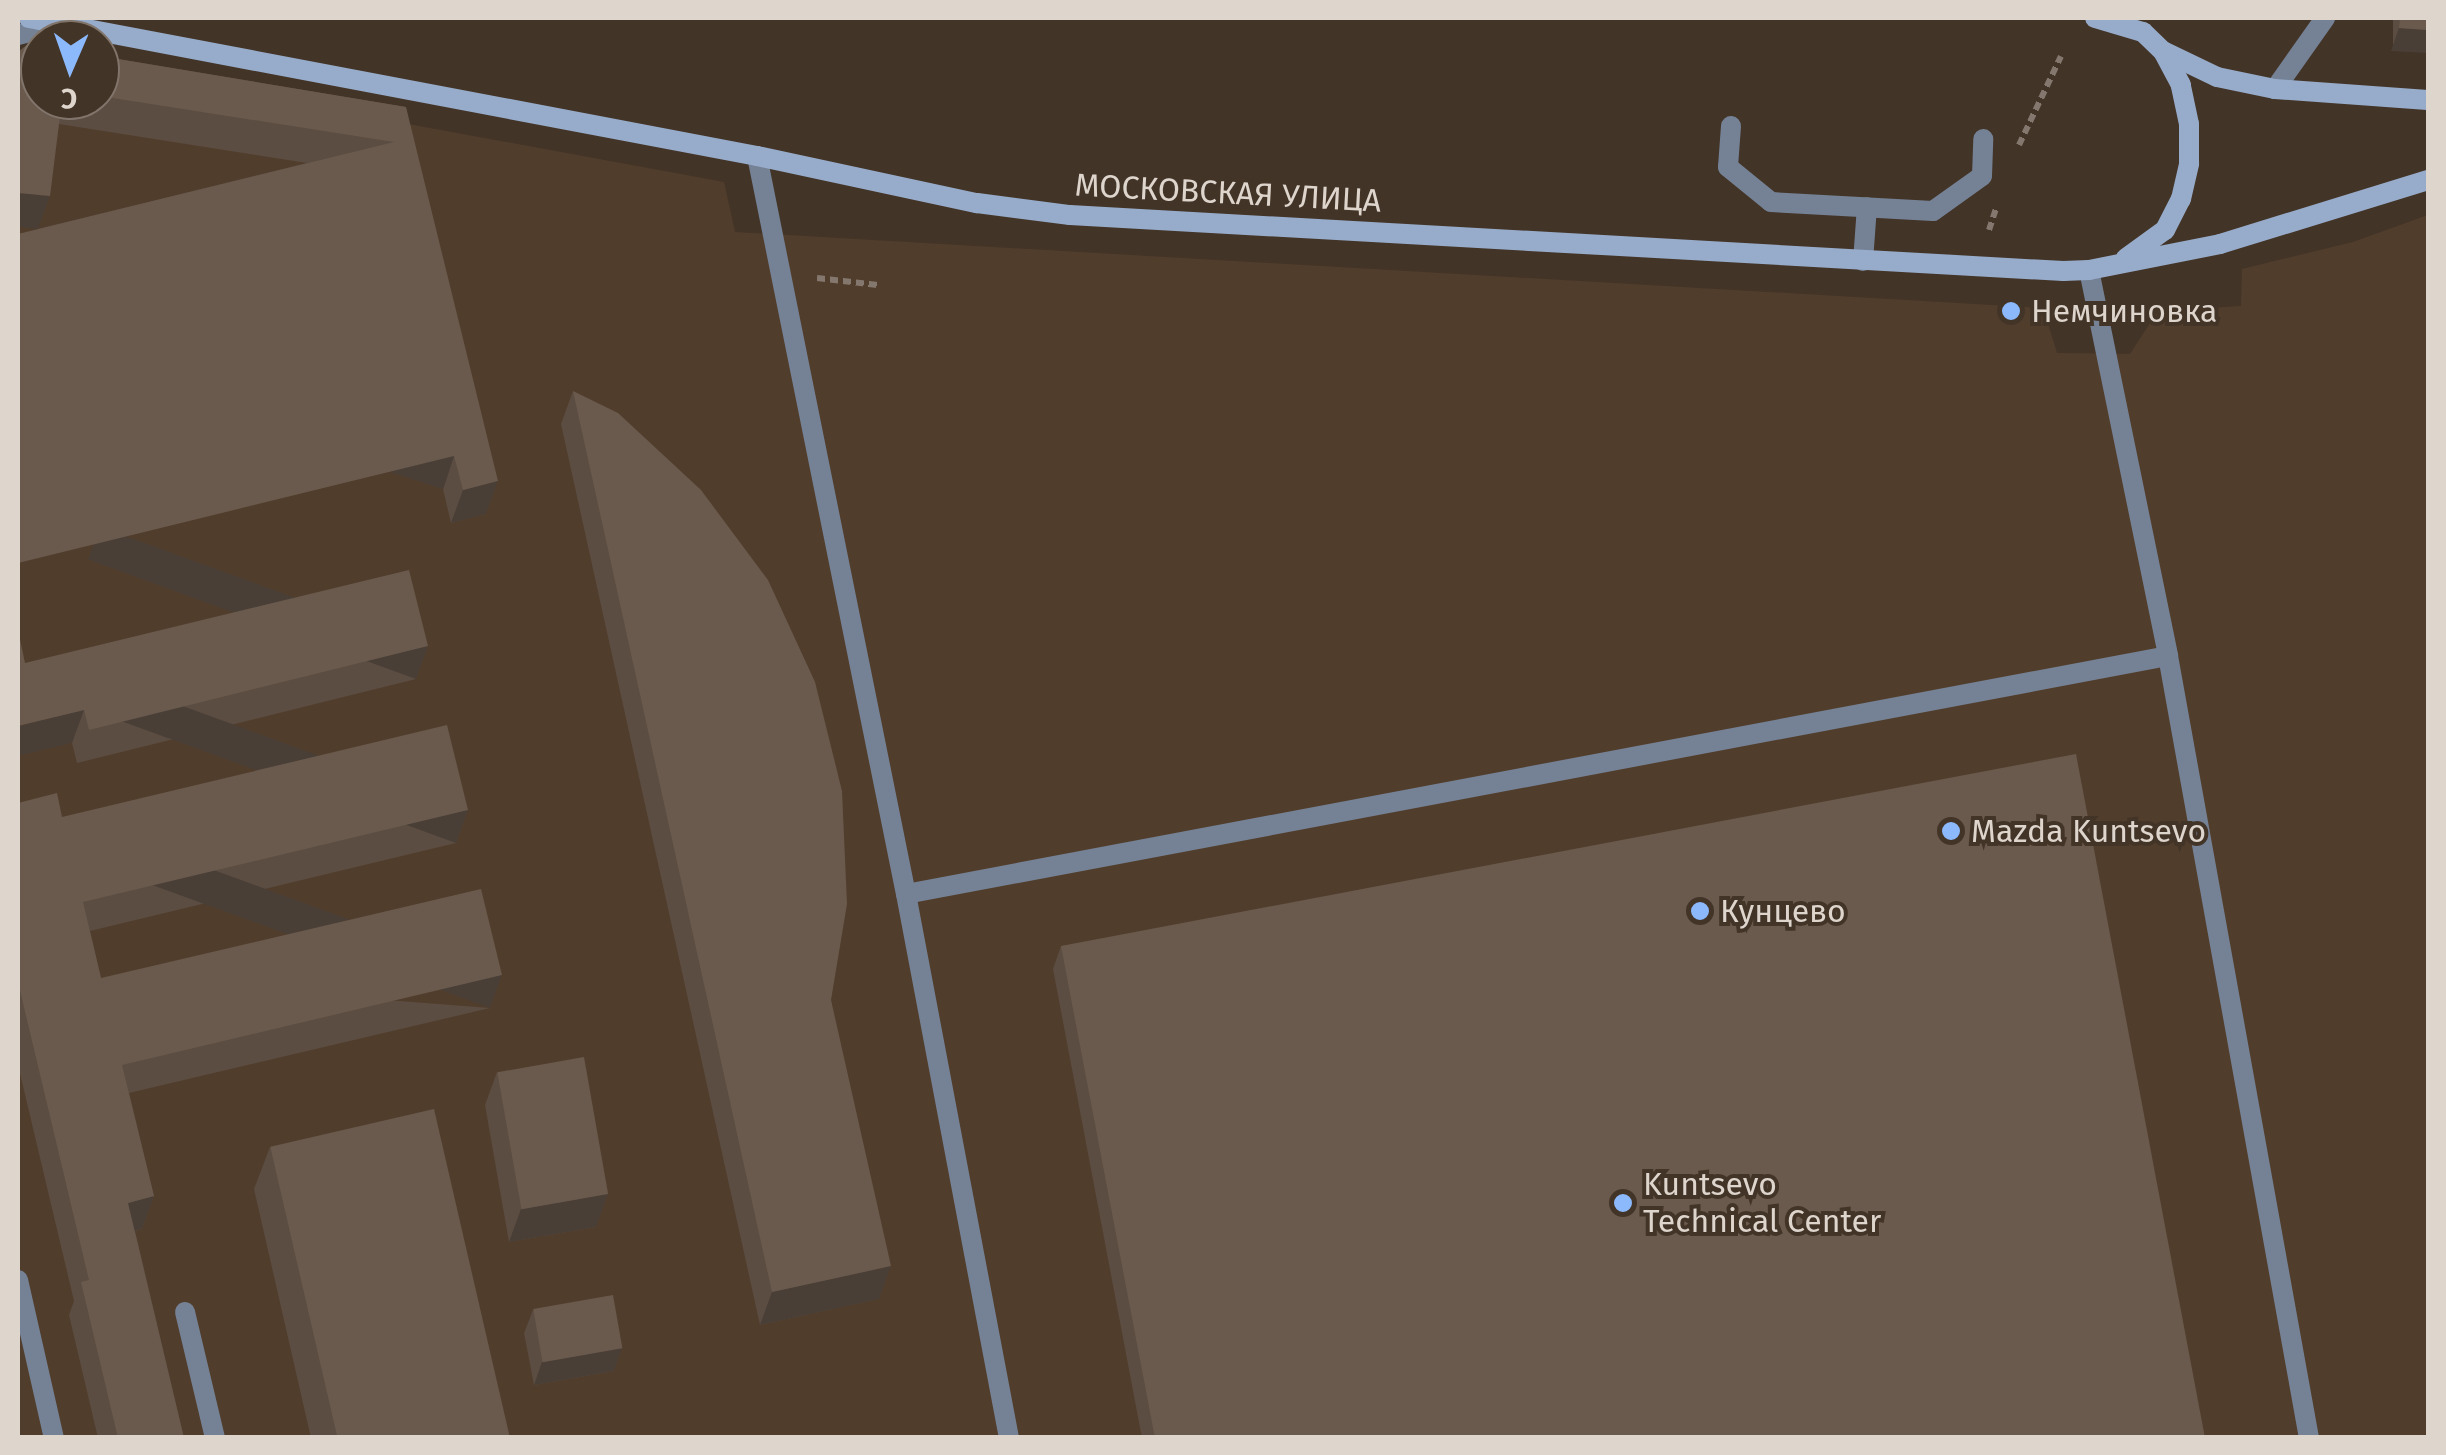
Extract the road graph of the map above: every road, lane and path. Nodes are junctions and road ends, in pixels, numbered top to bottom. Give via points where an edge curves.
1 (2095, 18) edge
2 (2325, 18) edge
3 (120, 35) edge
4 (2163, 51) junction
5 (2061, 56) dead end
6 (2274, 89) junction
7 (2428, 100) edge
8 (1731, 126) dead end
9 (1983, 139) dead end
10 (2014, 154) dead end
11 (757, 156) junction
12 (2428, 180) edge
13 (2002, 192) dead end
14 (1866, 207) junction
15 (1989, 230) dead end
16 (1863, 260) junction
17 (2111, 266) junction
18 (2089, 270) junction
19 (781, 273) junction
20 (878, 285) dead end
21 (2168, 656) junction
22 (906, 894) junction
23 (18, 1280) edge
24 (185, 1312) dead end
25 (54, 1438) edge
26 (216, 1438) edge
27 (1009, 1438) edge
28 (2309, 1438) edge

1 - 4 street via 2143,32
2 - 6 lane
3 - 11 street, МОСКОВСКАЯ УЛИЦА
4 - 6 street via 2217,77
4 - 17 street via 2181,85 2189,124 2181,199 2165,230
5 - 10 path
6 - 7 street
8 - 14 lane via 1728,166 1771,202
9 - 14 lane via 1982,176 1933,211
11 - 16 street, МОСКОВСКАЯ УЛИЦА via 977,203 1070,214
11 - 19 lane
12 - 17 street, МОСКОВСКАЯ УЛИЦА via 2220,244
13 - 15 path
14 - 16 lane
16 - 18 street, МОСКОВСКАЯ УЛИЦА
17 - 18 street, МОСКОВСКАЯ УЛИЦА
18 - 21 lane
19 - 20 path
19 - 22 lane
21 - 22 lane
21 - 28 lane
22 - 27 lane
23 - 25 lane
24 - 26 lane

